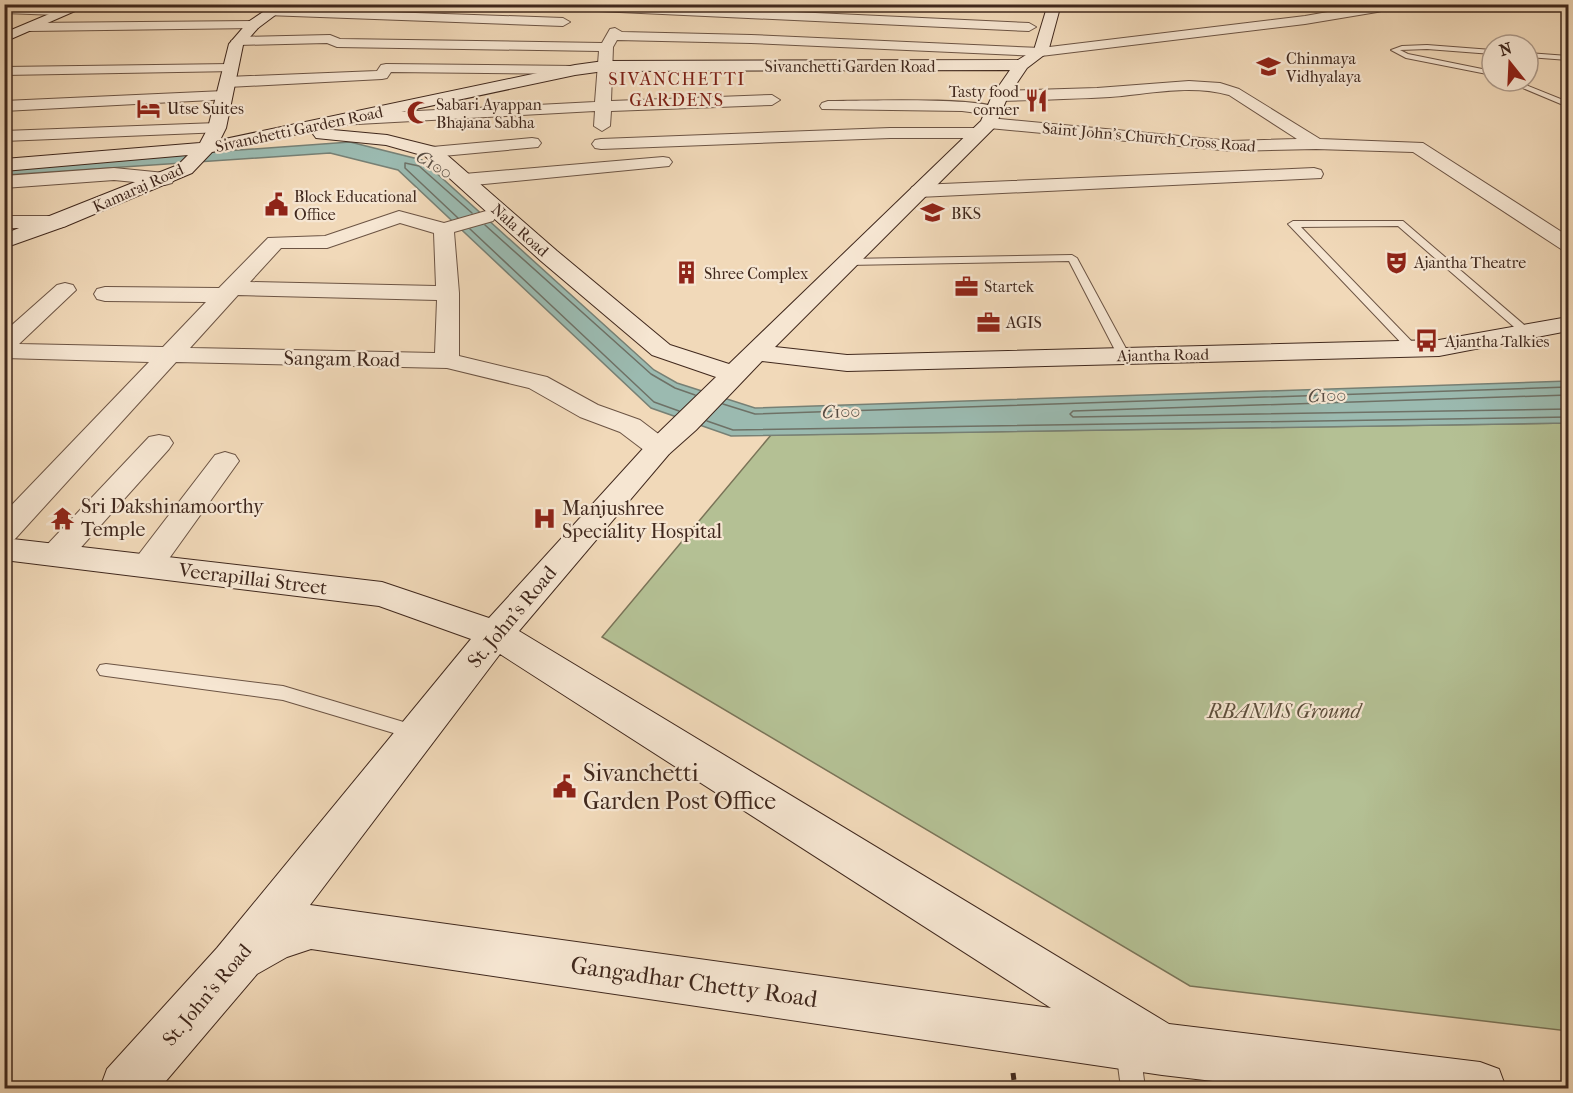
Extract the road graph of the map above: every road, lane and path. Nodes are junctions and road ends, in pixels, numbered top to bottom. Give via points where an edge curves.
1 (85, 4) edge
2 (534, 4) edge
3 (1055, 4) edge
4 (1380, 4) edge
5 (1557, 4) edge
6 (1569, 5) edge
7 (277, 8) edge
8 (4, 9) edge
9 (636, 9) junction
10 (68, 11) junction
11 (145, 13) dead end
12 (784, 15) junction
13 (4, 20) edge
14 (45, 21) junction
15 (1031, 21) joint
16 (573, 22) dead end
17 (253, 25) junction
18 (113, 26) junction
19 (30, 27) junction
20 (612, 33) junction
21 (4, 38) edge
22 (772, 39) junction
23 (238, 41) junction
24 (1480, 51) edge
25 (1041, 52) junction
26 (1020, 55) junction
27 (1540, 56) edge
28 (1569, 58) edge
29 (604, 66) junction
30 (761, 66) junction
31 (4, 70) edge
32 (575, 70) junction
33 (1480, 71) edge
34 (228, 82) junction
35 (1540, 93) edge
36 (772, 100) dead end
37 (1569, 105) edge
38 (4, 106) edge
39 (604, 106) junction
40 (828, 106) dead end
41 (990, 115) junction
42 (339, 120) junction
43 (217, 128) junction
44 (291, 131) junction
45 (4, 136) edge
46 (531, 142) dead end
47 (600, 144) junction
48 (1316, 144) junction
49 (206, 148) junction
50 (432, 152) junction
51 (665, 162) dead end
52 (4, 165) edge
53 (601, 166) junction
54 (1314, 174) dead end
55 (165, 179) junction
56 (464, 180) junction
57 (4, 182) edge
58 (919, 191) junction
59 (486, 217) dead end
60 (4, 222) edge
61 (59, 222) junction
62 (450, 227) junction
63 (4, 242) edge
64 (1569, 244) edge
65 (848, 262) junction
66 (64, 290) dead end
67 (229, 291) junction
68 (448, 292) junction
69 (105, 294) dead end
70 (1569, 324) edge
71 (1525, 331) junction
72 (4, 345) edge
73 (1413, 349) junction
74 (4, 351) edge
75 (755, 353) junction
76 (170, 355) junction
77 (1124, 356) junction
78 (447, 361) junction
79 (728, 380) junction
80 (159, 443) dead end
81 (659, 448) junction
82 (225, 461) dead end
83 (4, 532) edge
84 (4, 549) edge
85 (56, 555) junction
86 (147, 566) junction
87 (496, 634) junction
88 (106, 670) dead end
89 (417, 733) junction
90 (234, 965) junction
91 (1141, 1061) edge
92 (126, 1089) edge
93 (1480, 1089) edge

1 - 10 street
2 - 9 street
3 - 25 street
4 - 25 street via 1377,8 1305,20
5 - 6 street
7 - 16 street
7 - 17 street, Kamaraj Road
8 - 10 street
9 - 12 street
9 - 20 street
10 - 14 street
11 - 18 street
12 - 15 street
12 - 22 street
13 - 14 street
14 - 19 street
15 - 26 street, St. John's Road
17 - 18 street
17 - 23 street, Kamaraj Road
18 - 19 street
19 - 21 street
20 - 22 street
20 - 23 street via 337,43 330,39
20 - 29 street
22 - 26 street
22 - 30 street
23 - 34 street, Kamaraj Road
24 - 33 lane via 1402,47 1394,50 1406,56
25 - 26 street, St. John's Road
26 - 30 street, Sivanchetti Garden Road
26 - 41 street, St. John's Road
27 - 28 lane
29 - 30 street, Sivanchetti Garden Road
29 - 32 street, Sivanchetti Garden Road
29 - 39 street
31 - 34 street
32 - 34 street via 386,68 382,75
32 - 42 street, Sivanchetti Garden Road
34 - 38 street
34 - 43 street, Kamaraj Road
35 - 37 lane
36 - 39 street
39 - 42 street
39 - 47 street
40 - 41 street via 962,106
41 - 47 street via 879,133
41 - 48 street, Saint John's Church Cross Road via 1232,146
41 - 48 street via 1108,93 1204,85 1234,92
41 - 58 street, St. John's Road
42 - 44 street, Sivanchetti Garden Road
43 - 45 street
43 - 49 street, Kamaraj Road
44 - 49 street, Sivanchetti Garden Road
44 - 50 street, Nala Road via 387,140
46 - 50 street
47 - 53 street
48 - 64 street, Saint John's Church Cross Road via 1417,147
49 - 52 street, Sivanchetti Garden Road
49 - 55 street, Kamaraj Road via 185,169
50 - 56 street, Nala Road
51 - 53 street
53 - 56 street
54 - 58 street
55 - 57 street via 114,174
55 - 61 street, Kamaraj Road
56 - 79 street, Nala Road via 662,350
58 - 65 street, St. John's Road
59 - 62 street
60 - 61 street
61 - 63 street, Kamaraj Road
62 - 67 street via 399,218 327,242 275,242
62 - 68 street
65 - 75 street, St. John's Road
65 - 77 lane via 1072,258
66 - 72 street
67 - 68 street
67 - 69 street
67 - 76 street
68 - 78 street
70 - 71 street, Ajantha Road
71 - 73 street, Ajantha Road via 1439,348
71 - 73 lane via 1400,223 1293,224
73 - 77 street, Ajantha Road
74 - 76 street, Sangam Road
75 - 77 street, Ajantha Road via 847,363
75 - 79 street, St. John's Road
76 - 78 street, Sangam Road
76 - 83 street
78 - 81 street, Sangam Road via 538,382 589,411 630,426
79 - 81 street, St. John's Road
80 - 85 street
81 - 87 street, St. John's Road
82 - 86 street
84 - 85 street, Veerapillai Street
85 - 86 street, Veerapillai Street
86 - 87 street, Veerapillai Street via 382,594
87 - 89 street, St. John's Road
87 - 91 street, Gangadhar Chetty Road
88 - 89 lane via 283,693
89 - 90 street, St. John's Road
90 - 91 street, Gangadhar Chetty Road via 274,939 310,927
90 - 92 street, St. John's Road
91 - 93 street, Gangadhar Chetty Road

